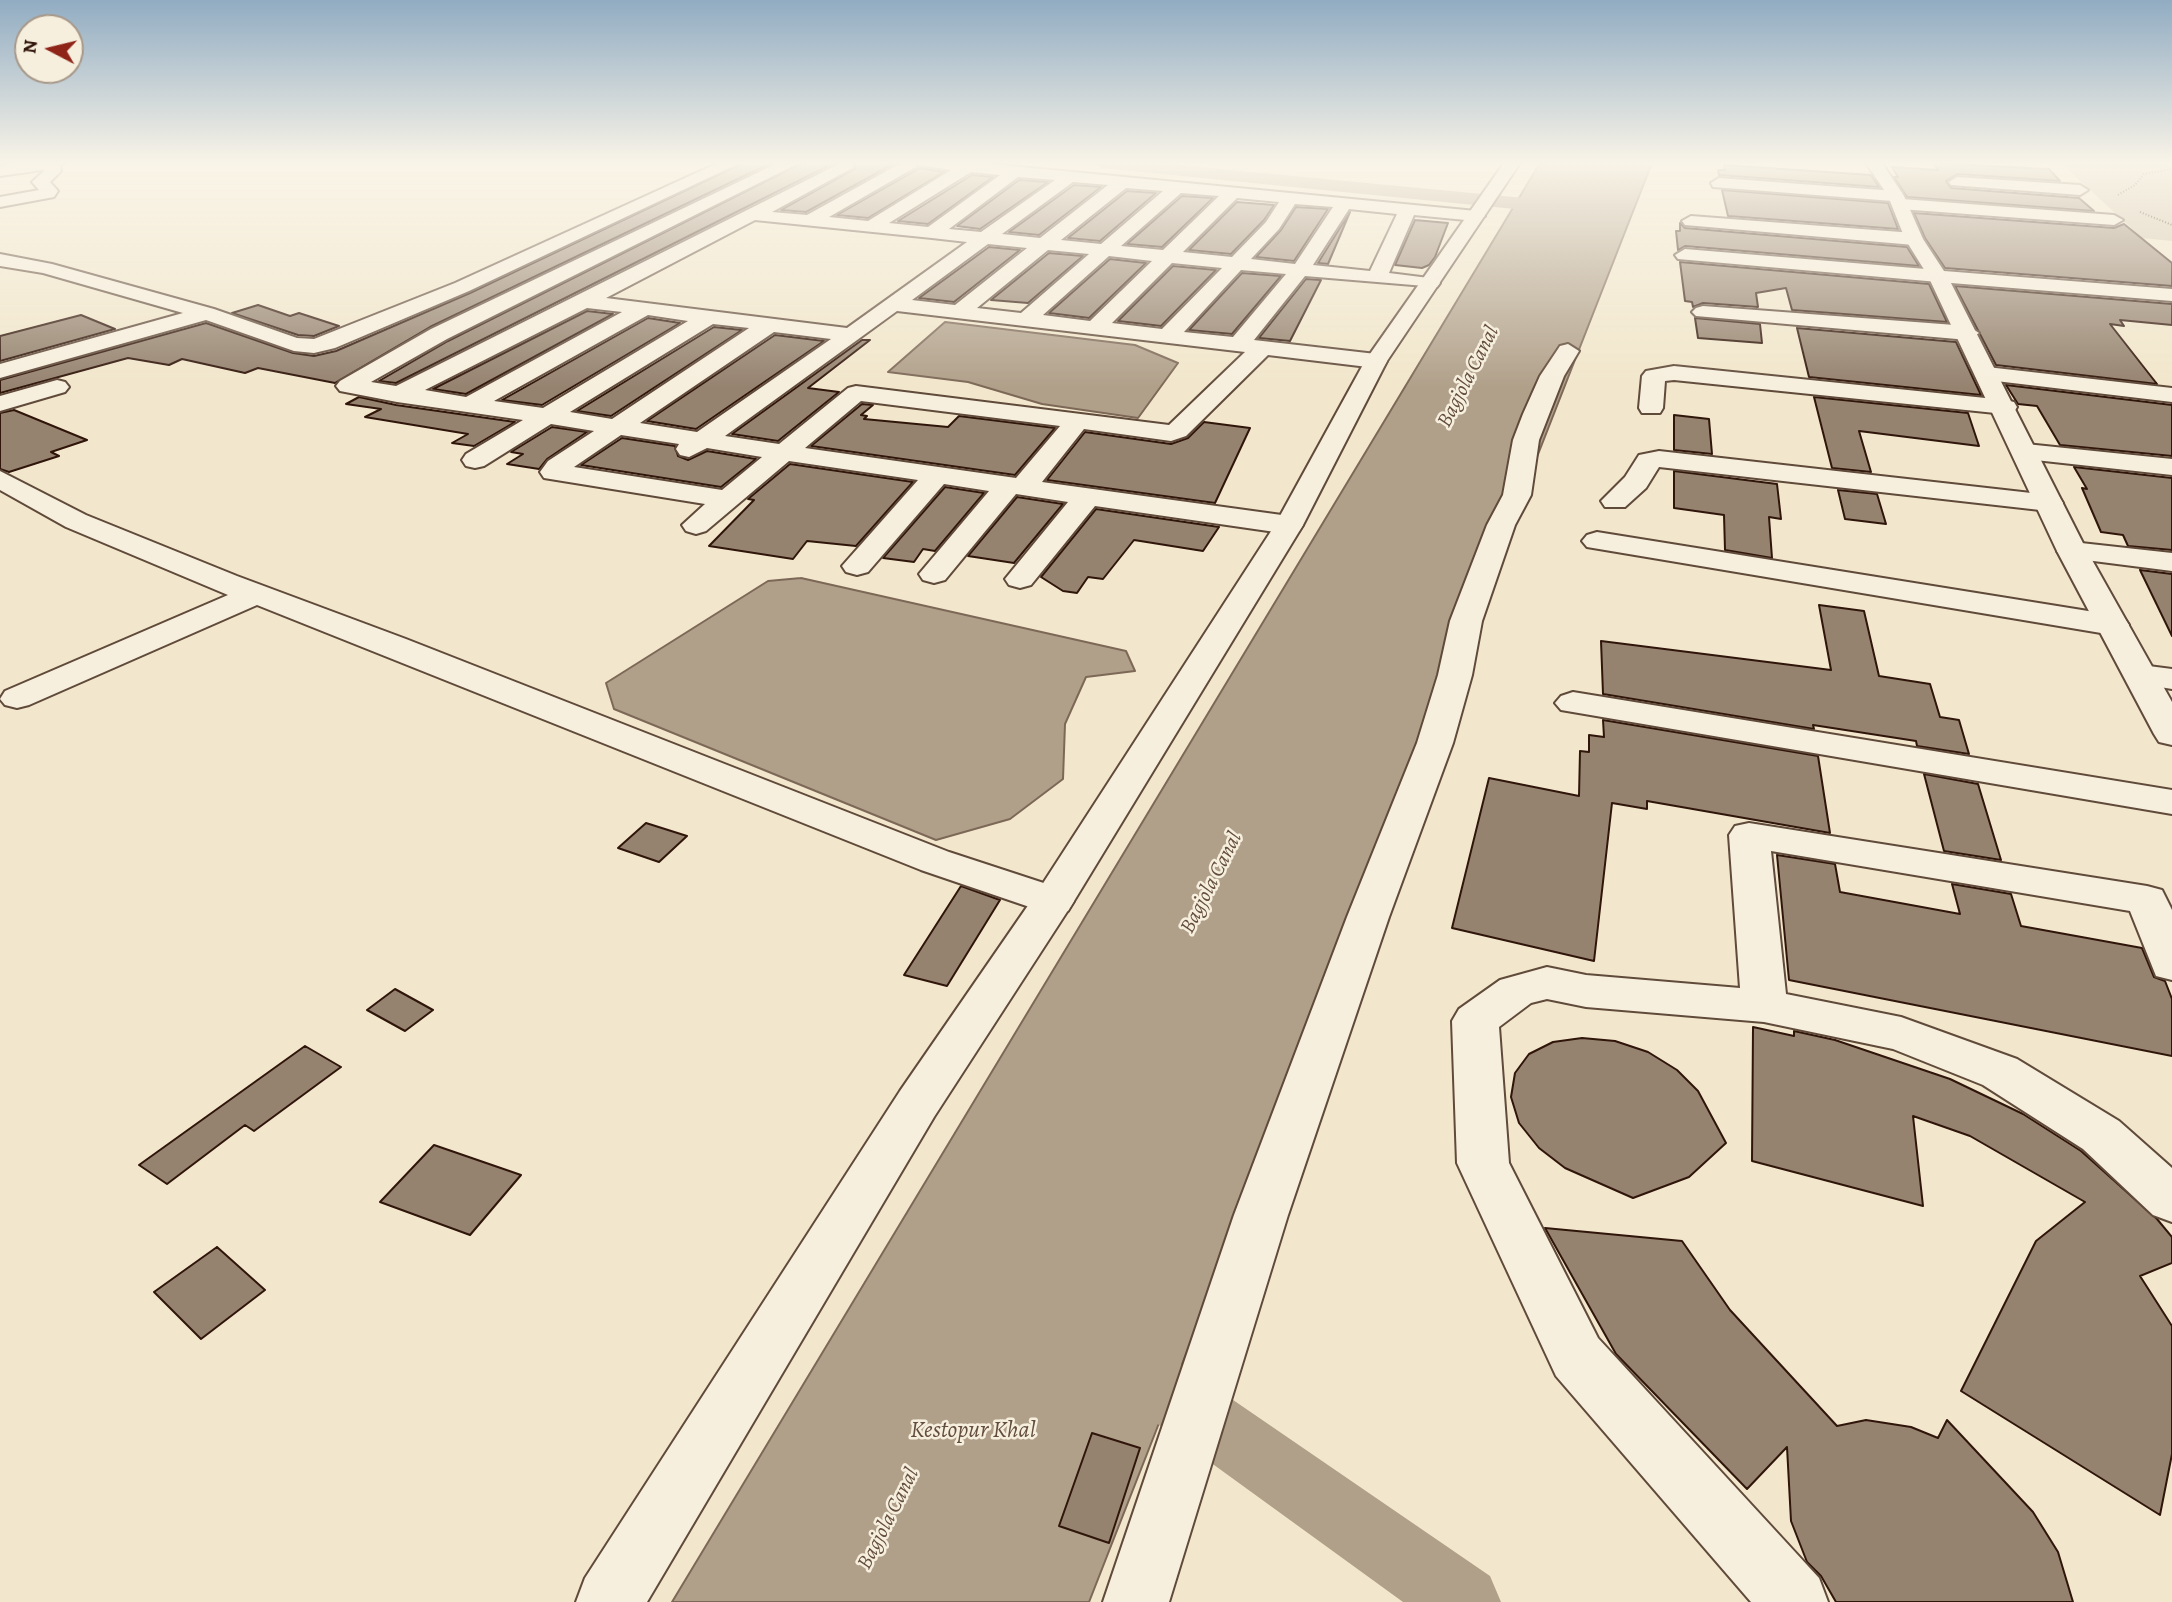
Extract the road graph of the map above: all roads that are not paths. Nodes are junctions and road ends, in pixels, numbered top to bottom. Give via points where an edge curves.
1 (567, 238) edge
2 (641, 238) edge
3 (709, 238) edge
4 (986, 238) edge
5 (994, 238) edge
6 (1052, 238) edge
7 (1117, 238) edge
8 (1185, 238) edge
9 (1262, 238) edge
10 (1321, 238) edge
11 (1395, 238) edge
12 (1458, 238) edge
13 (1898, 238) edge
14 (1913, 239) joint
15 (1045, 243) junction
16 (1105, 248) junction
17 (1167, 255) junction
18 (1685, 255) dead end
19 (0, 260) edge
20 (1240, 263) junction
21 (1301, 269) junction
22 (1938, 276) junction
23 (1377, 277) junction
24 (1430, 283) junction
25 (462, 287) junction
26 (526, 293) junction
27 (2172, 295) edge
28 (584, 301) junction
29 (893, 304) junction
30 (642, 310) junction
31 (960, 311) junction
32 (1703, 312) dead end
33 (207, 313) junction
34 (708, 318) junction
35 (1026, 319) junction
36 (769, 325) junction
37 (1096, 327) junction
38 (1968, 333) junction
39 (851, 335) junction
40 (1169, 335) junction
41 (1251, 346) junction
42 (1568, 352) dead end
43 (1376, 361) junction
44 (0, 371) edge
45 (1987, 374) junction
46 (57, 387) dead end
47 (397, 395) junction
48 (2172, 395) edge
49 (0, 404) edge
50 (470, 404) junction
51 (2005, 407) junction
52 (1651, 408) dead end
53 (544, 416) junction
54 (1078, 421) junction
55 (619, 426) junction
56 (700, 440) junction
57 (783, 452) junction
58 (2026, 452) junction
59 (475, 460) dead end
60 (2172, 467) edge
61 (938, 475) junction
62 (3, 483) edge
63 (639, 486) junction
64 (1016, 486) junction
65 (1088, 495) junction
66 (728, 499) junction
67 (1615, 501) dead end
68 (2049, 503) junction
69 (1289, 524) junction
70 (696, 525) dead end
71 (1597, 541) dead end
72 (2072, 551) junction
73 (2172, 562) edge
74 (857, 566) dead end
75 (934, 574) dead end
76 (1020, 579) dead end
77 (256, 594) junction
78 (2113, 625) junction
79 (2156, 677) edge
80 (17, 698) dead end
81 (1573, 703) dead end
82 (2172, 734) edge
83 (2172, 802) edge
84 (1053, 901) junction
85 (2172, 965) edge
86 (1764, 1006) junction
87 (2172, 1200) edge
88 (609, 1602) edge
89 (1136, 1602) edge
90 (1795, 1602) edge

1 - 25 street
2 - 26 street
3 - 28 street
4 - 29 street
5 - 15 street
6 - 15 street
7 - 16 street
8 - 17 street
9 - 20 street
10 - 21 street
11 - 23 street
12 - 24 street
13 - 14 street
14 - 22 street
15 - 16 street
15 - 31 street
16 - 17 street
16 - 35 street
17 - 20 street
17 - 37 street
18 - 22 street
19 - 33 street via 46,268
20 - 21 street
20 - 40 street
21 - 23 street
21 - 41 street
22 - 27 street
22 - 38 street
23 - 24 street
24 - 43 street
25 - 26 street
25 - 33 street via 314,346 294,344
26 - 28 street
26 - 47 street via 439,334 348,386
28 - 30 street
28 - 47 street
29 - 31 street
29 - 39 street
30 - 34 street
30 - 50 street
31 - 35 street
32 - 38 street
33 - 44 street
34 - 36 street
34 - 53 street
35 - 37 street
36 - 39 street
36 - 55 street
37 - 40 street
38 - 45 street
39 - 56 street
40 - 41 street
41 - 43 street
41 - 54 street via 1177,430
42 - 89 street via 1535,414 1517,495 1466,621 1435,743 1367,917 1261,1215
43 - 69 street
45 - 48 street
45 - 51 street
46 - 49 street
47 - 50 street
50 - 53 street
51 - 52 street via 1674,373 1654,376
51 - 58 street
53 - 55 street
53 - 59 street
54 - 57 street via 856,393
54 - 64 street
55 - 56 street
55 - 63 street via 553,472
56 - 57 street
56 - 63 street
57 - 61 street
57 - 66 street
58 - 60 street
58 - 68 street
61 - 64 street
61 - 74 street
62 - 77 street via 76,521
63 - 66 street
64 - 65 street
64 - 75 street
65 - 69 street
65 - 76 street
66 - 70 street
67 - 68 street via 1639,478 1648,461 1659,458
68 - 72 street
69 - 84 street
71 - 78 street
72 - 73 street
72 - 78 street
77 - 80 street
77 - 84 street via 935,861
78 - 79 street
79 - 82 street
81 - 83 street
84 - 88 street via 917,1104
85 - 86 street via 2147,900 1749,835
86 - 87 street via 1901,1034 2000,1072 2101,1135
86 - 90 street via 1547,983 1516,991 1475,1021 1483,1163 1577,1357

